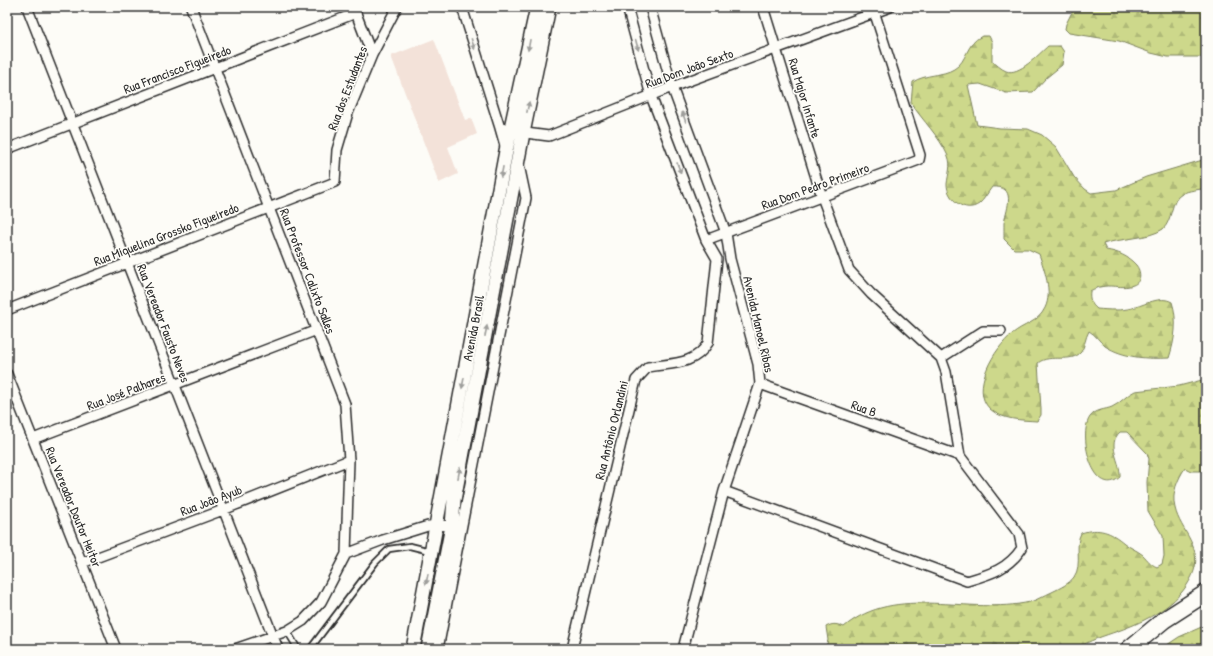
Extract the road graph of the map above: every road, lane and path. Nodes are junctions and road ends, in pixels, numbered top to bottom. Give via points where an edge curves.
1 (27, 7) edge
2 (191, 7) edge
3 (397, 7) edge
4 (462, 7) edge
5 (537, 7) edge
6 (549, 7) edge
7 (627, 7) edge
8 (650, 7) edge
9 (763, 7) edge
10 (890, 7) edge
11 (355, 10) edge
12 (873, 10) edge
13 (777, 50) junction
14 (372, 55) junction
15 (215, 69) junction
16 (672, 87) junction
17 (651, 96) junction
18 (72, 124) junction
19 (512, 130) junction
20 (7, 149) edge
21 (506, 151) junction
22 (518, 163) junction
23 (334, 182) joint
24 (822, 197) junction
25 (269, 208) junction
26 (726, 233) junction
27 (706, 240) junction
28 (717, 259) junction
29 (730, 259) junction
30 (127, 263) junction
31 (7, 310) edge
32 (317, 330) junction
33 (1001, 331) dead end
34 (941, 358) junction
35 (7, 374) edge
36 (760, 384) junction
37 (175, 386) junction
38 (33, 440) junction
39 (960, 456) junction
40 (349, 460) junction
41 (724, 491) junction
42 (442, 495) junction
43 (454, 500) junction
44 (223, 510) junction
45 (437, 525) junction
46 (457, 525) junction
47 (432, 551) junction
48 (346, 554) junction
49 (82, 563) junction
50 (1206, 593) edge
51 (287, 632) junction
52 (274, 635) junction
53 (116, 649) edge
54 (235, 649) edge
55 (278, 649) edge
56 (298, 649) edge
57 (310, 649) edge
58 (414, 649) edge
59 (428, 649) edge
60 (438, 649) edge
61 (572, 649) edge
62 (684, 649) edge
63 (1129, 649) edge

1 - 18 street, Rua Vereador Fausto Neves
2 - 15 street, Rua Professor Calixto Salles
3 - 14 street, Rua dos Estudantes
4 -> 19 street
5 -> 19 main road, Avenida Brasil
19 -> 6 main road, Avenida Brasil
7 -> 17 street
8 - 16 street, Avenida Manoel Ribas
9 - 13 street, Rua Major Infante
10 - 12 street, Rua Dom João Sexto
11 - 14 street
11 - 15 street, Rua Francisco Figueiredo
12 - 13 street, Rua Dom João Sexto
12 - 24 street, Rua Dom Pedro Primeiro via 920,155 919,160
13 - 16 street, Rua Dom João Sexto
13 - 24 street, Rua Major Infante
14 - 23 street, Rua dos Estudantes via 348,113 339,143
15 - 18 street, Rua Francisco Figueiredo
15 - 25 street, Rua Professor Calixto Salles
16 - 17 street, Rua Dom João Sexto
26 -> 16 street, Avenida Manoel Ribas
17 - 19 street, Rua Dom João Sexto via 550,136
17 -> 27 street
18 - 20 street, Rua Francisco Figueiredo
18 - 30 street, Rua Vereador Fausto Neves
19 - 21 main road, Avenida Brasil
19 - 22 main road, Avenida Brasil
21 - 22 street
21 -> 42 main road, Avenida Brasil
43 -> 22 main road, Avenida Brasil
22 - 46 street via 526,198
23 - 25 street, Rua Miquelina Grossko Figueiredo
24 - 26 street, Rua Dom Pedro Primeiro
24 - 34 street, Rua Major Infante via 849,270 871,294
25 - 30 street, Rua Miquelina Grossko Figueiredo
25 - 32 street, Rua Professor Calixto Salles
26 - 27 street, Rua Dom Pedro Primeiro
26 - 29 street, Avenida Manoel Ribas
27 - 28 street
28 - 29 street
28 - 61 street, Rua Antônio Orlandini via 708,343 702,353 688,361 648,367 636,380
29 - 36 street, Avenida Manoel Ribas via 758,364
30 - 31 street, Rua Miquelina Grossko Figueiredo
30 - 37 street, Rua Vereador Fausto Neves
32 - 37 street, Rua José Palhares
32 - 40 street, Rua Professor Calixto Salles via 345,404
33 - 34 street via 983,331
34 - 39 street via 946,372
35 - 38 street, Rua Vereador Doutor Heitor
36 - 39 street, Rua B
36 - 41 street, Avenida Manoel Ribas
37 - 38 street, Rua José Palhares
37 - 44 street, Rua Vereador Fausto Neves
38 - 49 street, Rua Vereador Doutor Heitor
39 - 41 street via 1019,534 1022,548 1014,560 1004,567 967,581
40 - 44 street, Rua João Ayub
40 - 48 street, Rua Professor Calixto Salles
41 - 62 street, Avenida Manoel Ribas
42 - 43 main road
42 - 45 main road, Avenida Brasil
43 - 46 main road, Avenida Brasil
44 - 49 street, Rua João Ayub
44 - 52 street, Rua Vereador Fausto Neves
45 - 46 street
45 - 47 main road, Avenida Brasil
45 - 48 street via 383,540
46 - 59 main road, Avenida Brasil
46 - 60 street
47 - 57 lane via 410,546 389,549 375,563
47 -> 58 main road, Avenida Brasil
48 - 51 street via 321,602 303,621
49 - 53 street, Rua Vereador Doutor Heitor
50 - 63 highway via 1164,620
51 - 52 street
51 - 56 lane
52 - 54 street
52 - 55 street, Rua Vereador Fausto Neves

